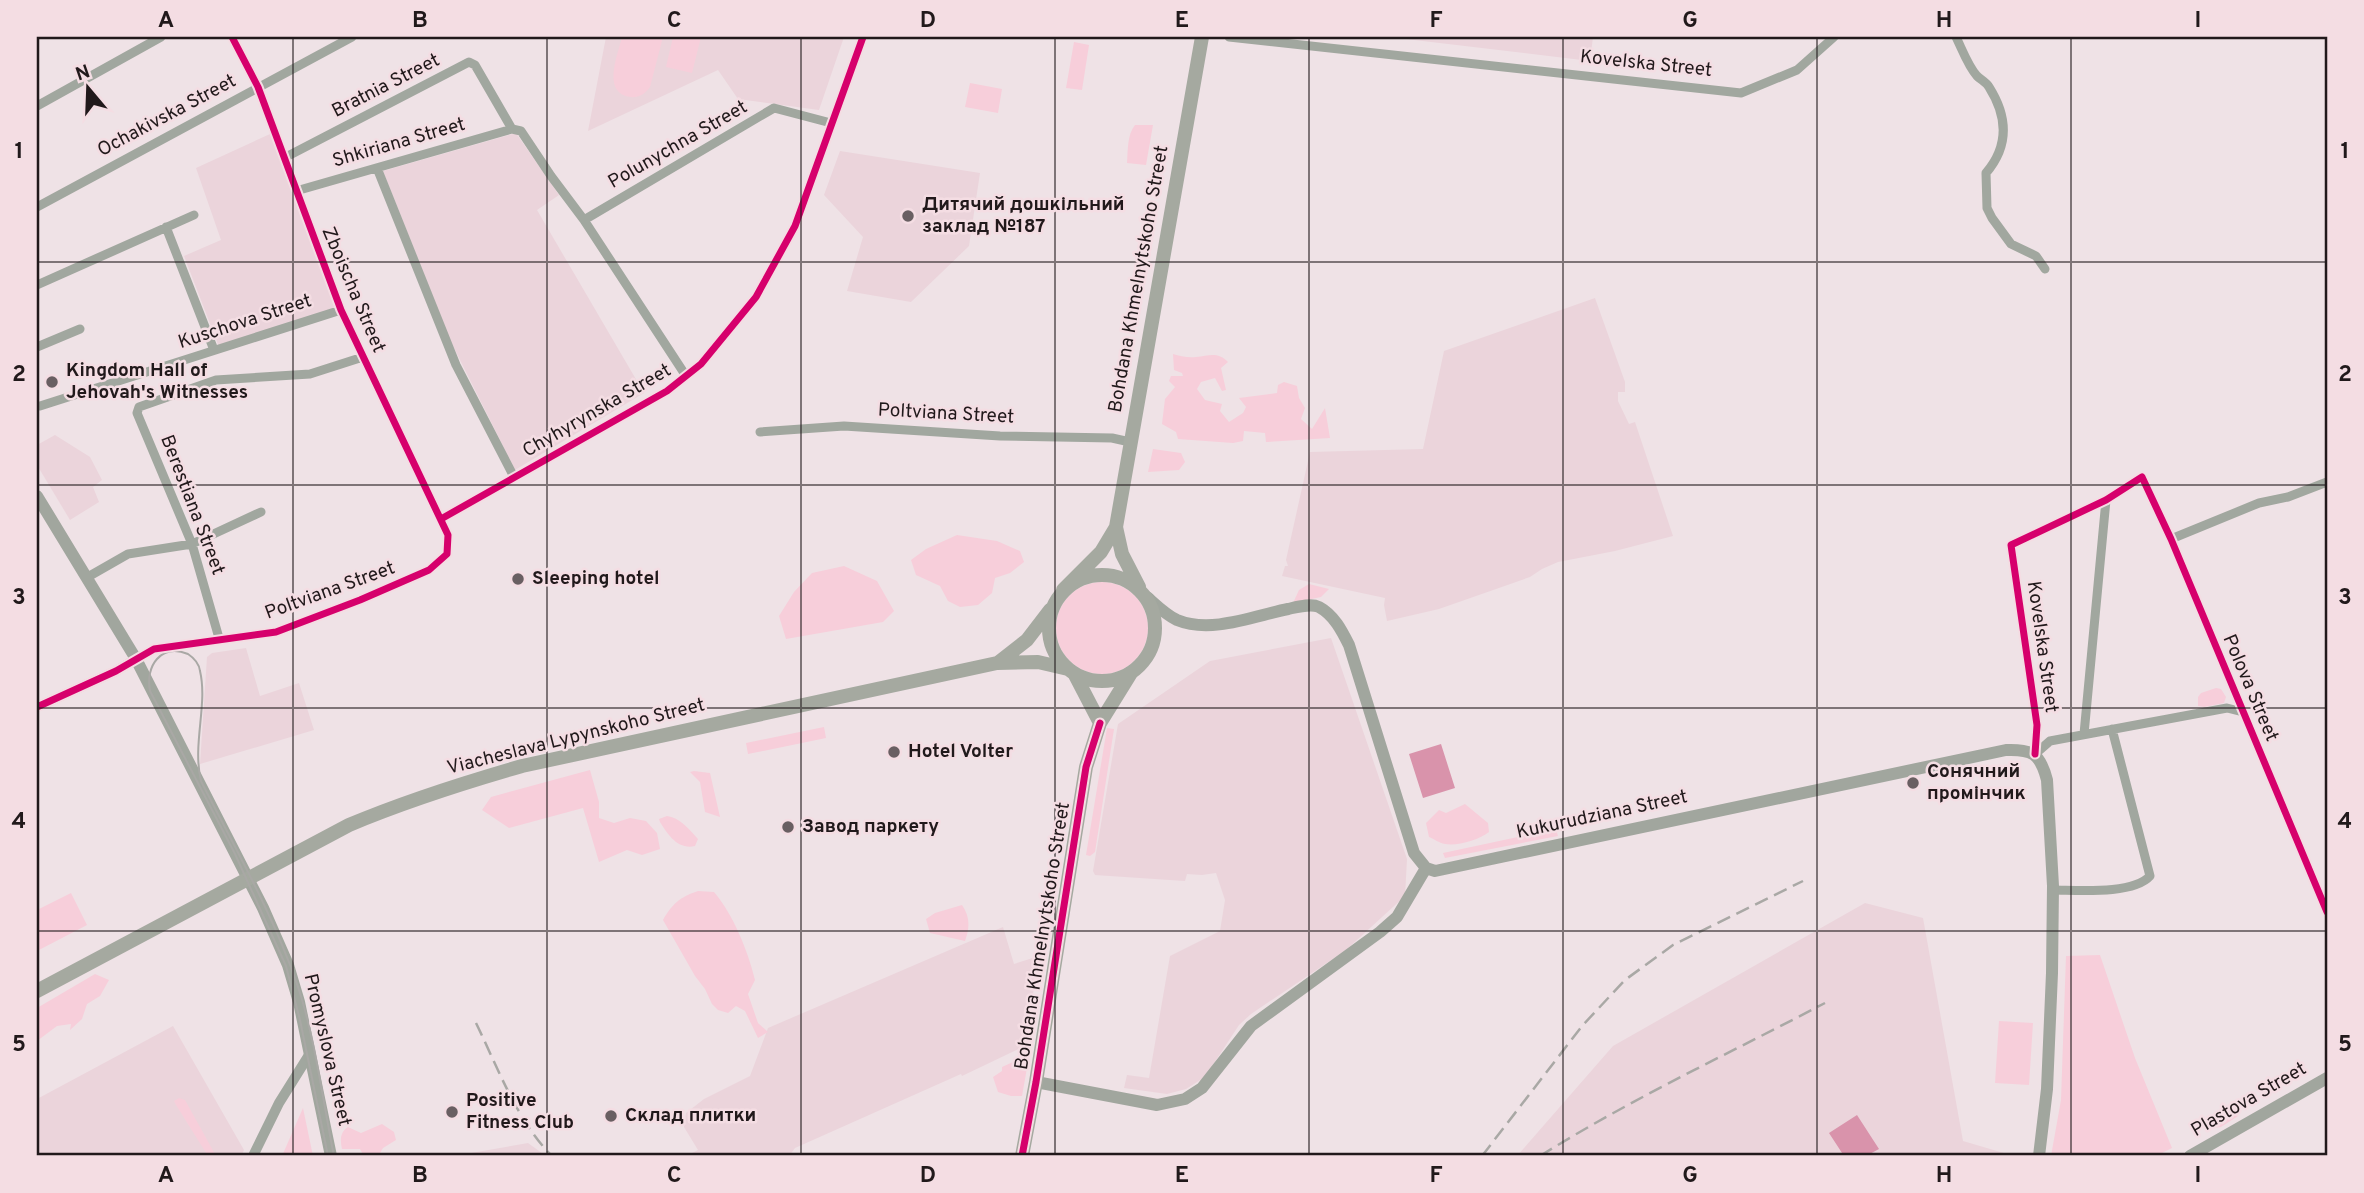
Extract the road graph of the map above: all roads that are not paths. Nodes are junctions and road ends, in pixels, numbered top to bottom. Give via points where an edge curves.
1 (161, 37) edge
2 (232, 37) edge
3 (352, 37) edge
4 (863, 37) edge
5 (1202, 37) edge
6 (1229, 37) edge
7 (1834, 37) edge
8 (1956, 37) edge
9 (258, 87) junction
10 (37, 106) edge
11 (831, 123) junction
12 (512, 130) junction
13 (284, 158) junction
14 (377, 168) junction
15 (296, 191) junction
16 (37, 207) edge
17 (194, 215) dead end
18 (584, 220) junction
19 (166, 227) junction
20 (2045, 269) dead end
21 (37, 285) edge
22 (341, 310) junction
23 (80, 329) dead end
24 (37, 347) edge
25 (214, 350) junction
26 (363, 357) junction
27 (686, 376) junction
28 (40, 406) dead end
29 (760, 432) dead end
30 (1130, 442) junction
31 (514, 477) junction
32 (2327, 482) edge
33 (37, 496) edge
34 (2106, 500) junction
35 (261, 512) dead end
36 (440, 519) junction
37 (1116, 527) junction
38 (2171, 539) junction
39 (192, 544) junction
40 (447, 554) joint
41 (86, 578) junction
42 (1063, 590) junction
43 (1144, 594) junction
44 (1053, 606) junction
45 (219, 638) junction
46 (136, 659) junction
47 (997, 663) junction
48 (1071, 671) junction
49 (1131, 673) junction
50 (37, 706) edge
51 (2243, 712) junction
52 (1100, 723) junction
53 (2112, 729) junction
54 (2084, 734) junction
55 (2035, 754) junction
56 (1426, 868) junction
57 (248, 877) junction
58 (2053, 890) junction
59 (2327, 912) edge
60 (37, 990) edge
61 (309, 1055) junction
62 (2327, 1078) edge
63 (1036, 1083) junction
64 (253, 1156) edge
65 (331, 1156) edge
66 (1022, 1156) edge
67 (2039, 1156) edge
68 (2190, 1156) edge

1 - 10 street
2 - 9 street, Zboischa Street
3 - 9 street, Ochakivska Street
4 - 11 street, Chyhyrynska Street
5 - 30 main road, Bohdana Khmelnytskoho Street
6 - 7 street, Kovelska Street via 1741,93 1797,70
8 - 20 street via 1977,76 1989,87 2003,123 2005,135 1997,161 1986,173 1987,208 2011,244 2036,256
9 - 13 street, Zboischa Street
9 - 16 street, Ochakivska Street
11 - 18 street, Polunychna Street via 774,108
11 - 27 street, Chyhyrynska Street via 775,265 756,298
12 - 13 street, Bratnia Street via 469,62
12 - 14 street, Shkiriana Street
12 - 18 street via 521,131
13 - 15 street, Zboischa Street
14 - 15 street, Shkiriana Street
14 - 31 street, Chyhyrynska Street via 456,365
15 - 22 street, Zboischa Street
17 - 19 street
18 - 27 street
19 - 21 street
19 - 25 street
22 - 25 street, Kuschova Street
22 - 26 street, Zboischa Street
23 - 24 street
25 - 28 street, Kuschova Street
26 - 36 street, Zboischa Street
26 - 39 street, Berestiana Street via 310,374 216,380 139,407 137,413
27 - 31 street, Chyhyrynska Street
29 - 30 street, Poltviana Street via 844,426
30 - 37 main road, Bohdana Khmelnytskoho Street
31 - 36 street, Chyhyrynska Street
32 - 38 street via 2259,503
33 - 41 main road, Promyslova Street
34 - 38 street, Polova Street via 2142,477
34 - 54 street
34 - 55 street, Kovelska Street via 2011,545 2038,725
35 - 39 street
36 - 40 street, Zboischa Street via 448,535
37 - 42 main road, Bohdana Khmelnytskoho Street via 1101,552
37 - 43 main road, Bohdana Khmelnytskoho Street via 1122,554
38 - 51 street, Polova Street
39 - 41 street via 128,554
39 - 45 street, Berestiana Street
40 - 45 street, Poltviana Street via 429,569 276,632
41 - 46 main road, Promyslova Street
42 - 43 main road via 1084,577 1109,574 1132,583
42 - 44 main road
43 - 49 main road via 1156,622 1155,635 1146,659
43 - 56 main road via 1177,620 1196,624 1217,625 1302,606 1317,606 1327,612 1349,645 1414,853
44 - 47 main road, Viacheslava Lypynskoho Street via 1027,640
44 - 48 main road via 1050,640
45 - 46 street, Poltviana Street via 154,649
46 - 50 street
46 - 57 main road, Promyslova Street
47 - 48 main road, Viacheslava Lypynskoho Street via 1038,662
47 - 57 main road, Viacheslava Lypynskoho Street via 487,776 388,808
48 - 49 main road via 1096,681
48 - 52 main road
49 - 52 main road, Bohdana Khmelnytskoho Street
51 - 53 street via 2227,708
51 - 59 street, Polova Street
52 - 63 main road, Bohdana Khmelnytskoho Street via 1086,767 1070,855
53 - 54 street
53 - 58 street via 2150,876 2141,883 2113,889
54 - 55 street via 2050,741
55 - 56 main road, Kukurudziana Street via 2006,750 1445,870
55 - 58 main road, Kovelska Street via 2047,780
56 - 63 main road via 1397,917 1251,1026 1202,1088 1185,1100 1157,1105
57 - 60 main road, Viacheslava Lypynskoho Street
57 - 61 main road, Promyslova Street via 288,965
58 - 67 main road, Kovelska Street via 2047,1076
61 - 64 street
61 - 65 main road, Promyslova Street
62 - 68 main road, Plastova Street
63 - 66 main road, Bohdana Khmelnytskoho Street

